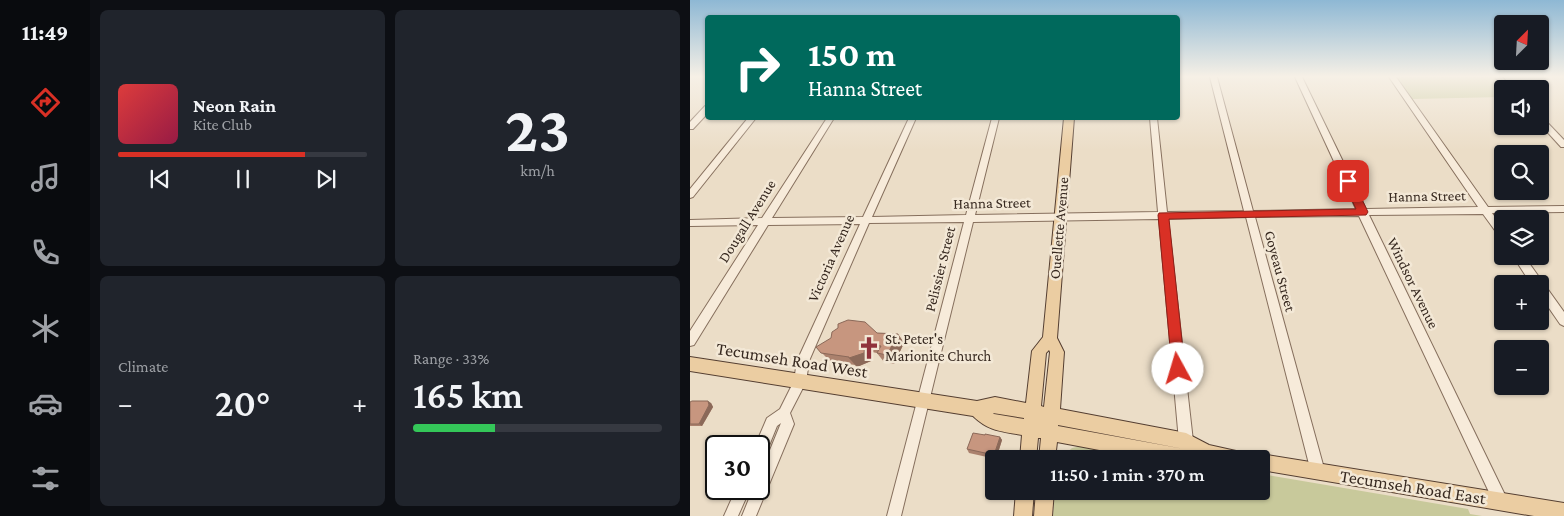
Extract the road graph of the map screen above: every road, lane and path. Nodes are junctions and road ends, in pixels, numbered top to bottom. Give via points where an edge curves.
1 (1220, 101) edge
2 (1310, 101) edge
3 (1409, 101) edge
4 (705, 111) edge
5 (750, 120) edge
6 (829, 120) edge
7 (911, 120) edge
8 (994, 120) edge
9 (1069, 120) edge
10 (1153, 120) edge
11 (690, 127) edge
12 (1549, 129) edge
13 (1564, 144) edge
14 (690, 195) edge
15 (1564, 209) edge
16 (1487, 210) junction
17 (1363, 212) junction
18 (1250, 214) junction
19 (1163, 215) junction
20 (1060, 217) junction
21 (970, 218) junction
22 (867, 219) junction
23 (1494, 221) edge
24 (764, 222) junction
25 (690, 223) edge
26 (1549, 300) edge
27 (1564, 322) edge
28 (1050, 339) junction
29 (690, 341) edge
30 (690, 364) edge
31 (800, 382) junction
32 (924, 401) junction
33 (977, 409) junction
34 (1032, 411) junction
35 (784, 413) junction
36 (1050, 423) junction
37 (1030, 428) junction
38 (767, 435) edge
39 (1186, 441) junction
40 (1029, 450) edge
41 (1048, 450) edge
42 (1160, 450) edge
43 (1202, 450) edge
44 (1270, 464) edge
45 (1318, 472) junction
46 (738, 500) edge
47 (1024, 500) edge
48 (1044, 500) edge
49 (1501, 502) junction
50 (1564, 512) edge
51 (731, 516) edge
52 (749, 516) edge
53 (894, 516) edge
54 (1023, 516) edge
55 (1043, 516) edge

1 - 18 street, Goyeau Street
2 - 17 street, Windsor Avenue
3 - 16 street
4 - 11 street
5 - 14 street
6 - 24 street, Dougall Avenue
7 - 22 street, Victoria Avenue
8 - 21 street, Pelissier Street
9 - 20 main road, Ouellette Avenue
10 - 19 street
12 - 13 street
15 - 16 street, Hanna Street
16 - 17 street, Hanna Street
16 - 23 street
17 - 18 street, Hanna Street
17 - 49 street, Windsor Avenue
18 - 19 street, Hanna Street
18 - 45 street, Goyeau Street
19 - 20 street, Hanna Street
19 - 39 street
20 - 21 street, Hanna Street
20 - 28 main road, Ouellette Avenue
21 - 22 street, Hanna Street
21 - 32 street, Pelissier Street
22 - 24 street, Hanna Street
22 - 31 street, Victoria Avenue via 803,362
24 - 25 street, Hanna Street
24 - 29 street, Dougall Avenue
26 - 27 street
28 - 34 main road, Ouellette Avenue via 1039,351
28 - 36 main road, Ouellette Avenue via 1057,352
30 - 31 main road, Tecumseh Road West
31 - 32 main road, Tecumseh Road West
31 - 35 street, Victoria Avenue
32 - 33 main road, Tecumseh Road West
32 - 53 street, Pelissier Street
33 - 34 main road, Tecumseh Road West via 995,406
33 - 37 main road, Tecumseh Road West via 990,421
34 - 36 main road
34 - 37 main road, Ouellette Avenue
35 - 38 street, Victoria Avenue via 772,422
35 - 52 street, Victoria Avenue via 788,424
36 - 37 main road, Tecumseh Road West
36 - 39 main road
36 - 41 main road, Ouellette Avenue
36 - 42 main road
37 - 40 main road, Ouellette Avenue
39 - 43 main road
44 - 45 main road, Tecumseh Road East
45 - 49 main road, Tecumseh Road East
46 - 51 street
47 - 54 main road
48 - 55 main road
49 - 50 main road, Tecumseh Road East

